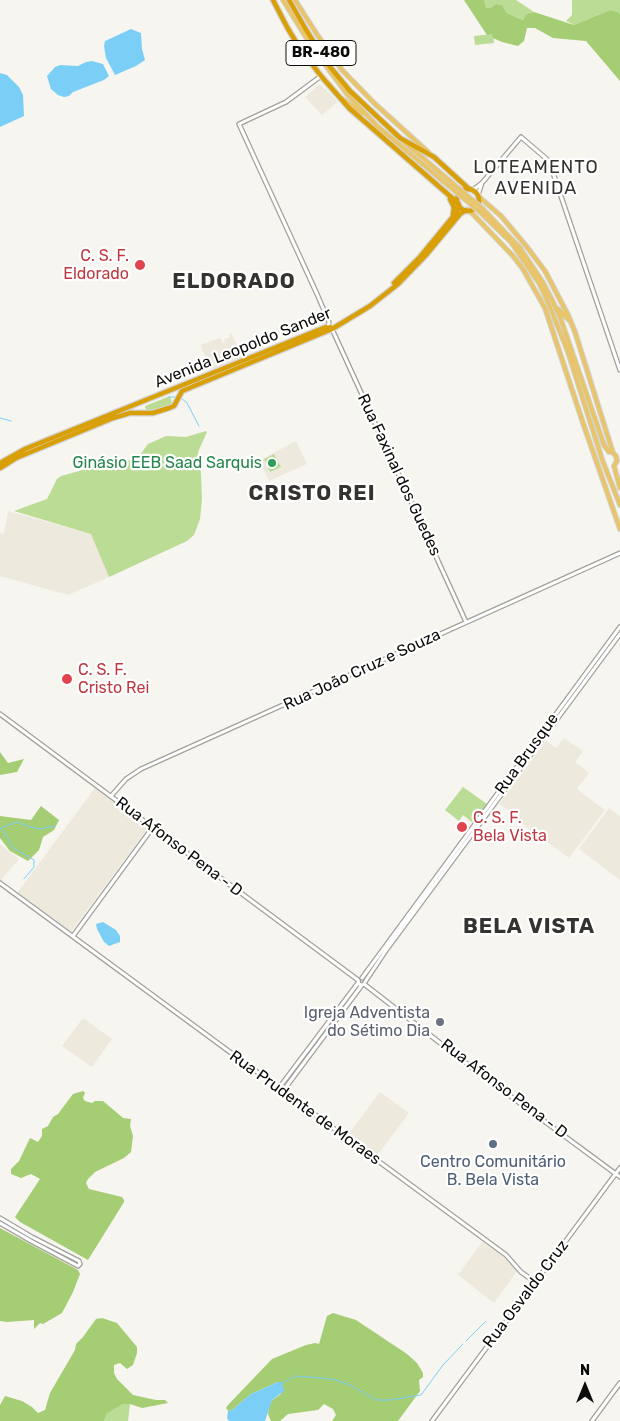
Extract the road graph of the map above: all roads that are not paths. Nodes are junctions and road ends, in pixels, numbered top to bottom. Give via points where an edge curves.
1 (273, 0) edge
2 (283, 0) edge
3 (290, 0) edge
4 (295, 0) edge
5 (321, 76) junction
6 (339, 96) junction
7 (377, 126) junction
8 (400, 138) junction
9 (434, 158) junction
10 (482, 183) junction
11 (456, 190) junction
12 (471, 190) junction
13 (446, 194) junction
14 (478, 195) junction
15 (459, 204) junction
16 (468, 210) junction
17 (481, 210) junction
18 (452, 217) junction
19 (555, 305) junction
20 (550, 321) junction
21 (572, 324) junction
22 (330, 329) junction
23 (568, 352) junction
24 (620, 370) edge
25 (171, 390) junction
26 (146, 401) junction
27 (176, 401) junction
28 (150, 414) junction
29 (611, 453) junction
30 (603, 458) junction
31 (619, 458) edge
32 (0, 463) edge
33 (606, 465) junction
34 (614, 466) junction
35 (0, 468) edge
36 (620, 488) edge
37 (620, 505) edge
38 (620, 529) edge
39 (620, 553) edge
40 (466, 622) junction
41 (620, 627) edge
42 (620, 634) edge
43 (0, 714) edge
44 (111, 796) junction
45 (153, 827) junction
46 (0, 883) edge
47 (73, 936) junction
48 (361, 982) junction
49 (279, 1088) junction
50 (283, 1091) junction
51 (620, 1168) edge
52 (618, 1175) edge
53 (0, 1218) edge
54 (0, 1223) edge
55 (535, 1282) junction
56 (620, 1383) edge
57 (432, 1421) edge
58 (592, 1421) edge

1 - 5 highway via 287,27
2 - 7 main road, BR-480 via 323,64
3 - 8 highway, BR-480 via 315,45 339,78
4 - 9 main road via 337,64
5 - 6 highway
5 - 22 street, Rua Faxinal dos Guedes via 286,102 239,124
6 - 7 main road
6 - 13 highway
7 - 11 main road, BR-480
8 - 9 highway
8 - 11 main road, BR-480
9 - 12 highway
10 - 12 street
10 - 14 street
10 - 24 street via 521,136 549,161
11 - 17 main road, bridge
12 - 14 highway
12 - 15 highway via 460,194
13 - 15 highway
13 - 18 highway via 454,206
14 - 16 highway via 477,206
14 - 21 main road via 528,247 551,281
15 - 16 highway
15 - 18 highway, Avenida Leopoldo Sander
16 - 20 main road via 523,269
16 - 22 highway, Avenida Leopoldo Sander via 460,214 398,284 370,306
17 - 19 main road via 520,248
17 - 23 main road via 511,242 539,283
18 - 22 highway, Avenida Leopoldo Sander via 397,280
19 - 21 main road
19 - 29 main road via 604,445
20 - 23 main road
20 - 38 main road
21 - 29 main road
22 - 25 highway, Avenida Leopoldo Sander via 326,327
22 - 27 highway, Avenida Leopoldo Sander via 192,386 182,391
22 - 40 street, Rua Faxinal dos Guedes
23 - 30 main road
25 - 26 highway, Avenida Leopoldo Sander
25 - 27 highway
26 - 28 highway via 143,408
26 - 32 highway, Avenida Leopoldo Sander via 25,449
27 - 28 highway, Avenida Leopoldo Sander via 172,407
28 - 35 highway, Avenida Leopoldo Sander via 130,413 113,418 16,458
29 - 30 main road
29 - 31 main road
30 - 33 main road
31 - 34 main road
33 - 34 main road
33 - 37 main road
34 - 36 main road
39 - 40 street, Rua João Cruz e Souza
40 - 44 street, Rua João Cruz e Souza via 141,769 126,779
41 - 48 street, Rua Brusque
42 - 48 street, Rua Brusque
43 - 44 street, Rua Afonso Pena - D
44 - 45 street, Rua Afonso Pena - D
45 - 47 street
45 - 48 street, Rua Afonso Pena - D
46 - 47 street, Rua Prudente de Moraes
47 - 49 street, Rua Prudente de Moraes
48 - 49 street, Rua Brusque
48 - 50 street, Rua Brusque
48 - 52 street, Rua Afonso Pena - D
49 - 50 street, Rua Prudente de Moraes
50 - 55 street, Rua Prudente de Moraes via 506,1255
51 - 52 street, Rua Osvaldo Cruz
52 - 55 street, Rua Osvaldo Cruz
53 - 54 street via 80,1264 78,1266 62,1258
55 - 57 street, Rua Osvaldo Cruz
56 - 58 street

